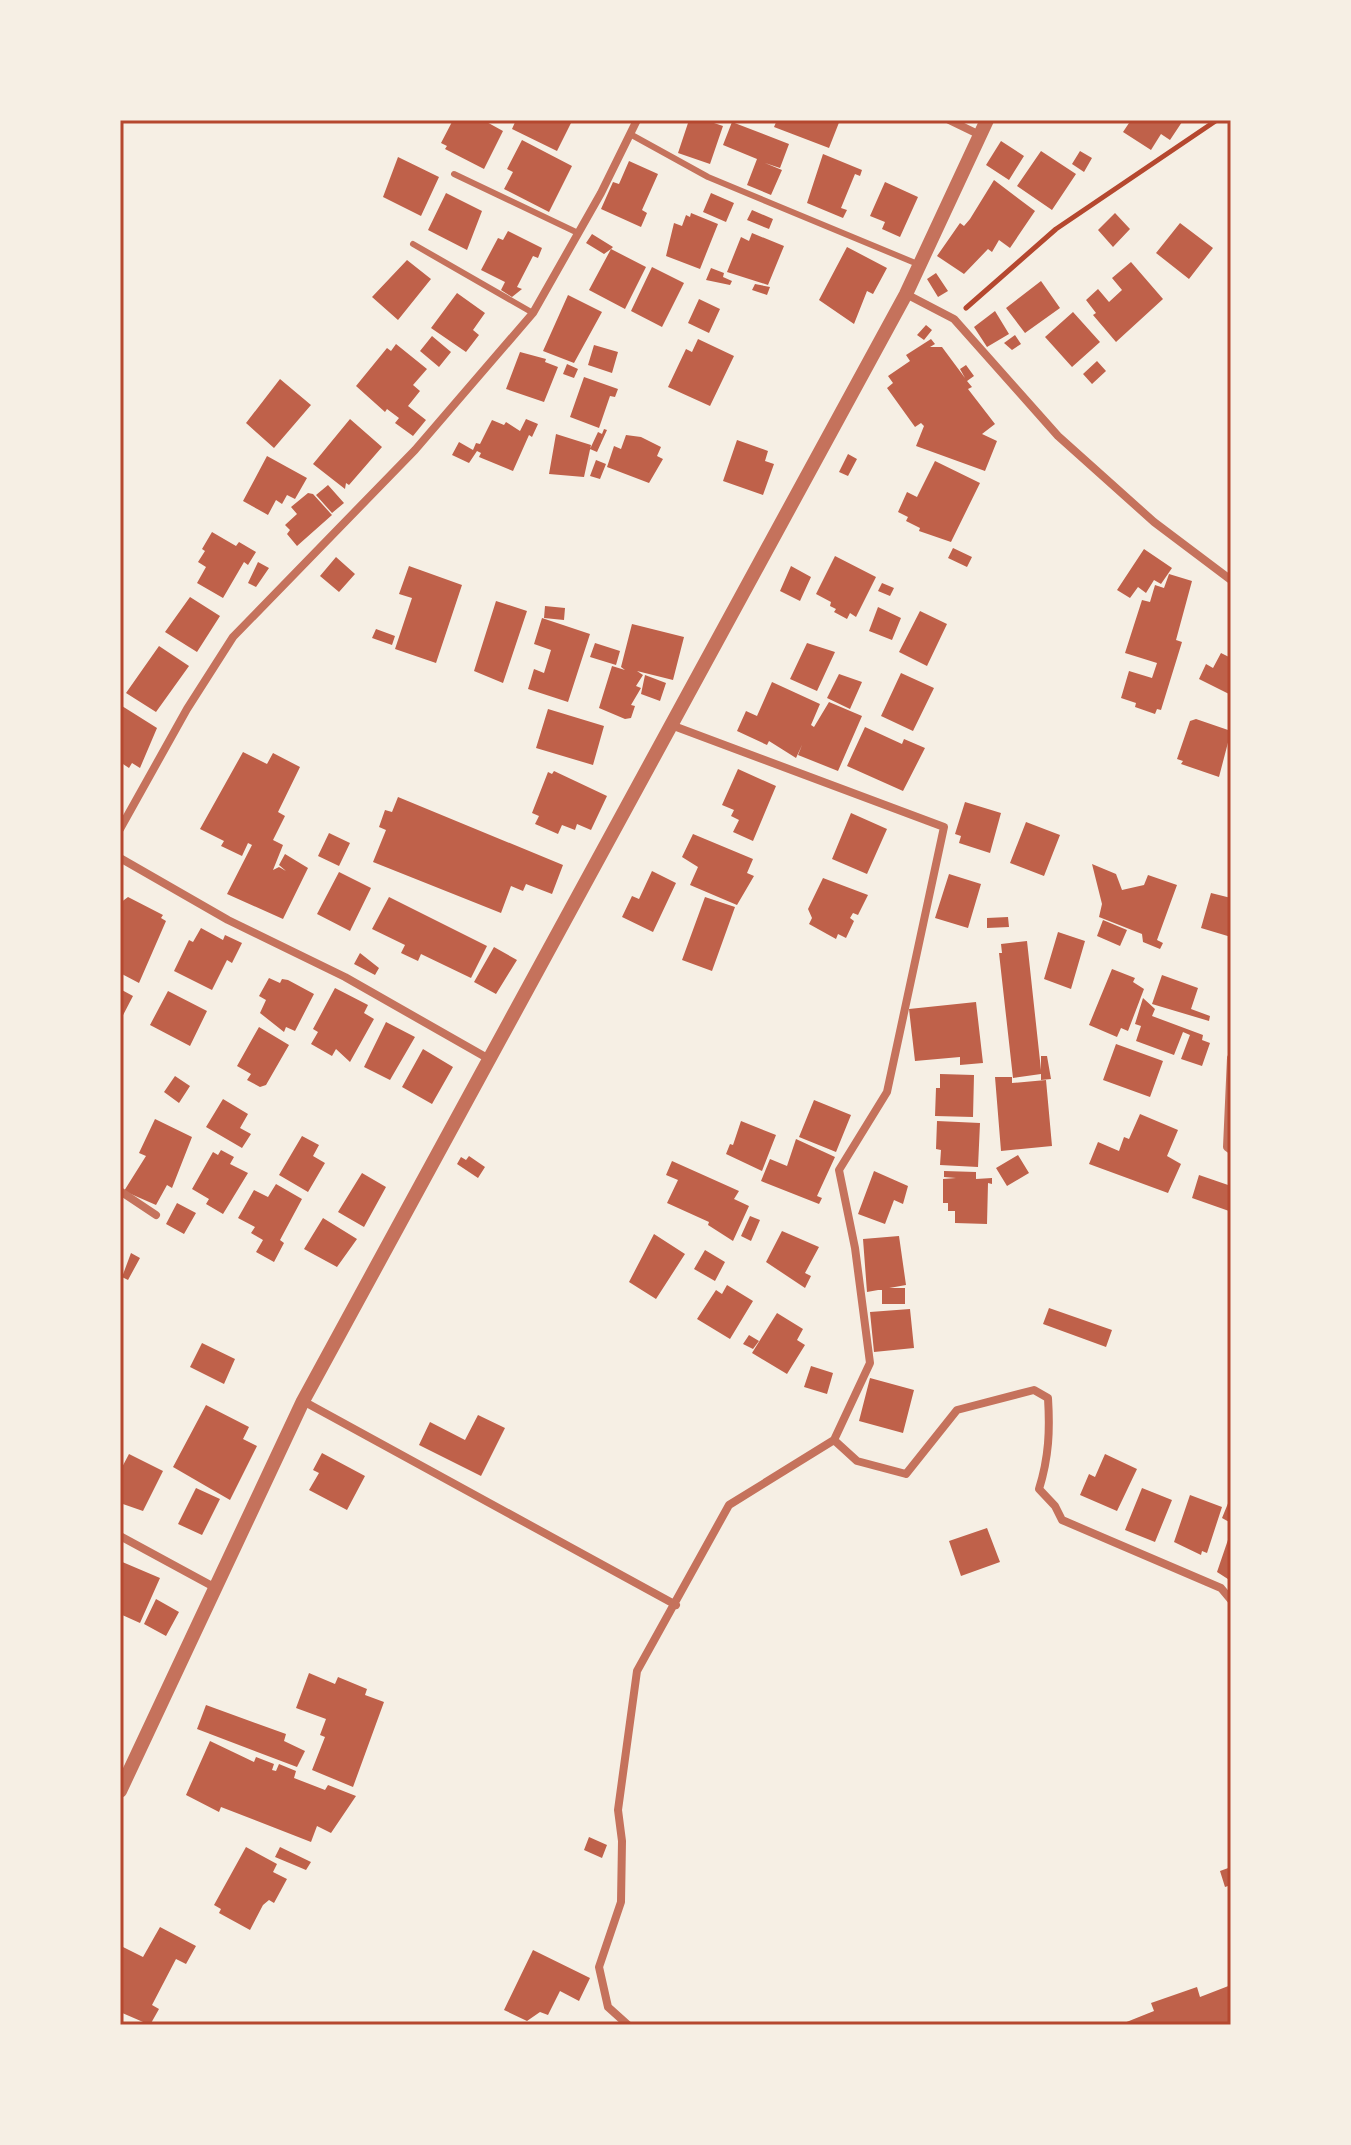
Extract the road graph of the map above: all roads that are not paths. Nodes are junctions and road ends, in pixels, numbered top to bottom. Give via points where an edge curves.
1 (637, 120) edge
2 (949, 120) edge
3 (987, 120) edge
4 (630, 134) junction
5 (980, 135) junction
6 (454, 174) dead end
7 (578, 233) junction
8 (413, 244) dead end
9 (920, 265) junction
10 (906, 294) junction
11 (533, 313) junction
12 (1231, 580) edge
13 (671, 725) junction
14 (120, 829) edge
15 (120, 858) edge
16 (1231, 1058) edge
17 (489, 1059) junction
18 (1231, 1150) edge
19 (120, 1191) edge
20 (156, 1215) dead end
21 (303, 1401) junction
22 (834, 1440) junction
23 (120, 1536) edge
24 (214, 1587) junction
25 (1231, 1600) edge
26 (676, 1605) junction
27 (120, 1791) edge
28 (628, 2025) edge

1 - 4 street
2 - 5 street
3 - 5 street
4 - 7 street
4 - 9 lane via 708,177
5 - 9 street
6 - 7 lane
7 - 11 street
8 - 11 lane
9 - 10 street
10 - 12 street via 954,319 1058,436 1154,522
10 - 13 street
11 - 14 street via 415,450 233,637
13 - 17 street
13 - 22 street via 944,827 887,1092 839,1170 870,1363
15 - 17 street
16 - 18 street
17 - 21 street
19 - 20 street
21 - 24 street
21 - 26 street
22 - 25 street via 857,1461 906,1474 957,1410 1034,1390 1048,1398 1049,1455 1039,1489 1062,1520 1221,1588
22 - 26 street via 729,1505
23 - 24 street
24 - 27 street
26 - 28 street via 637,1671 618,1810 621,1902 599,1967 608,2007

